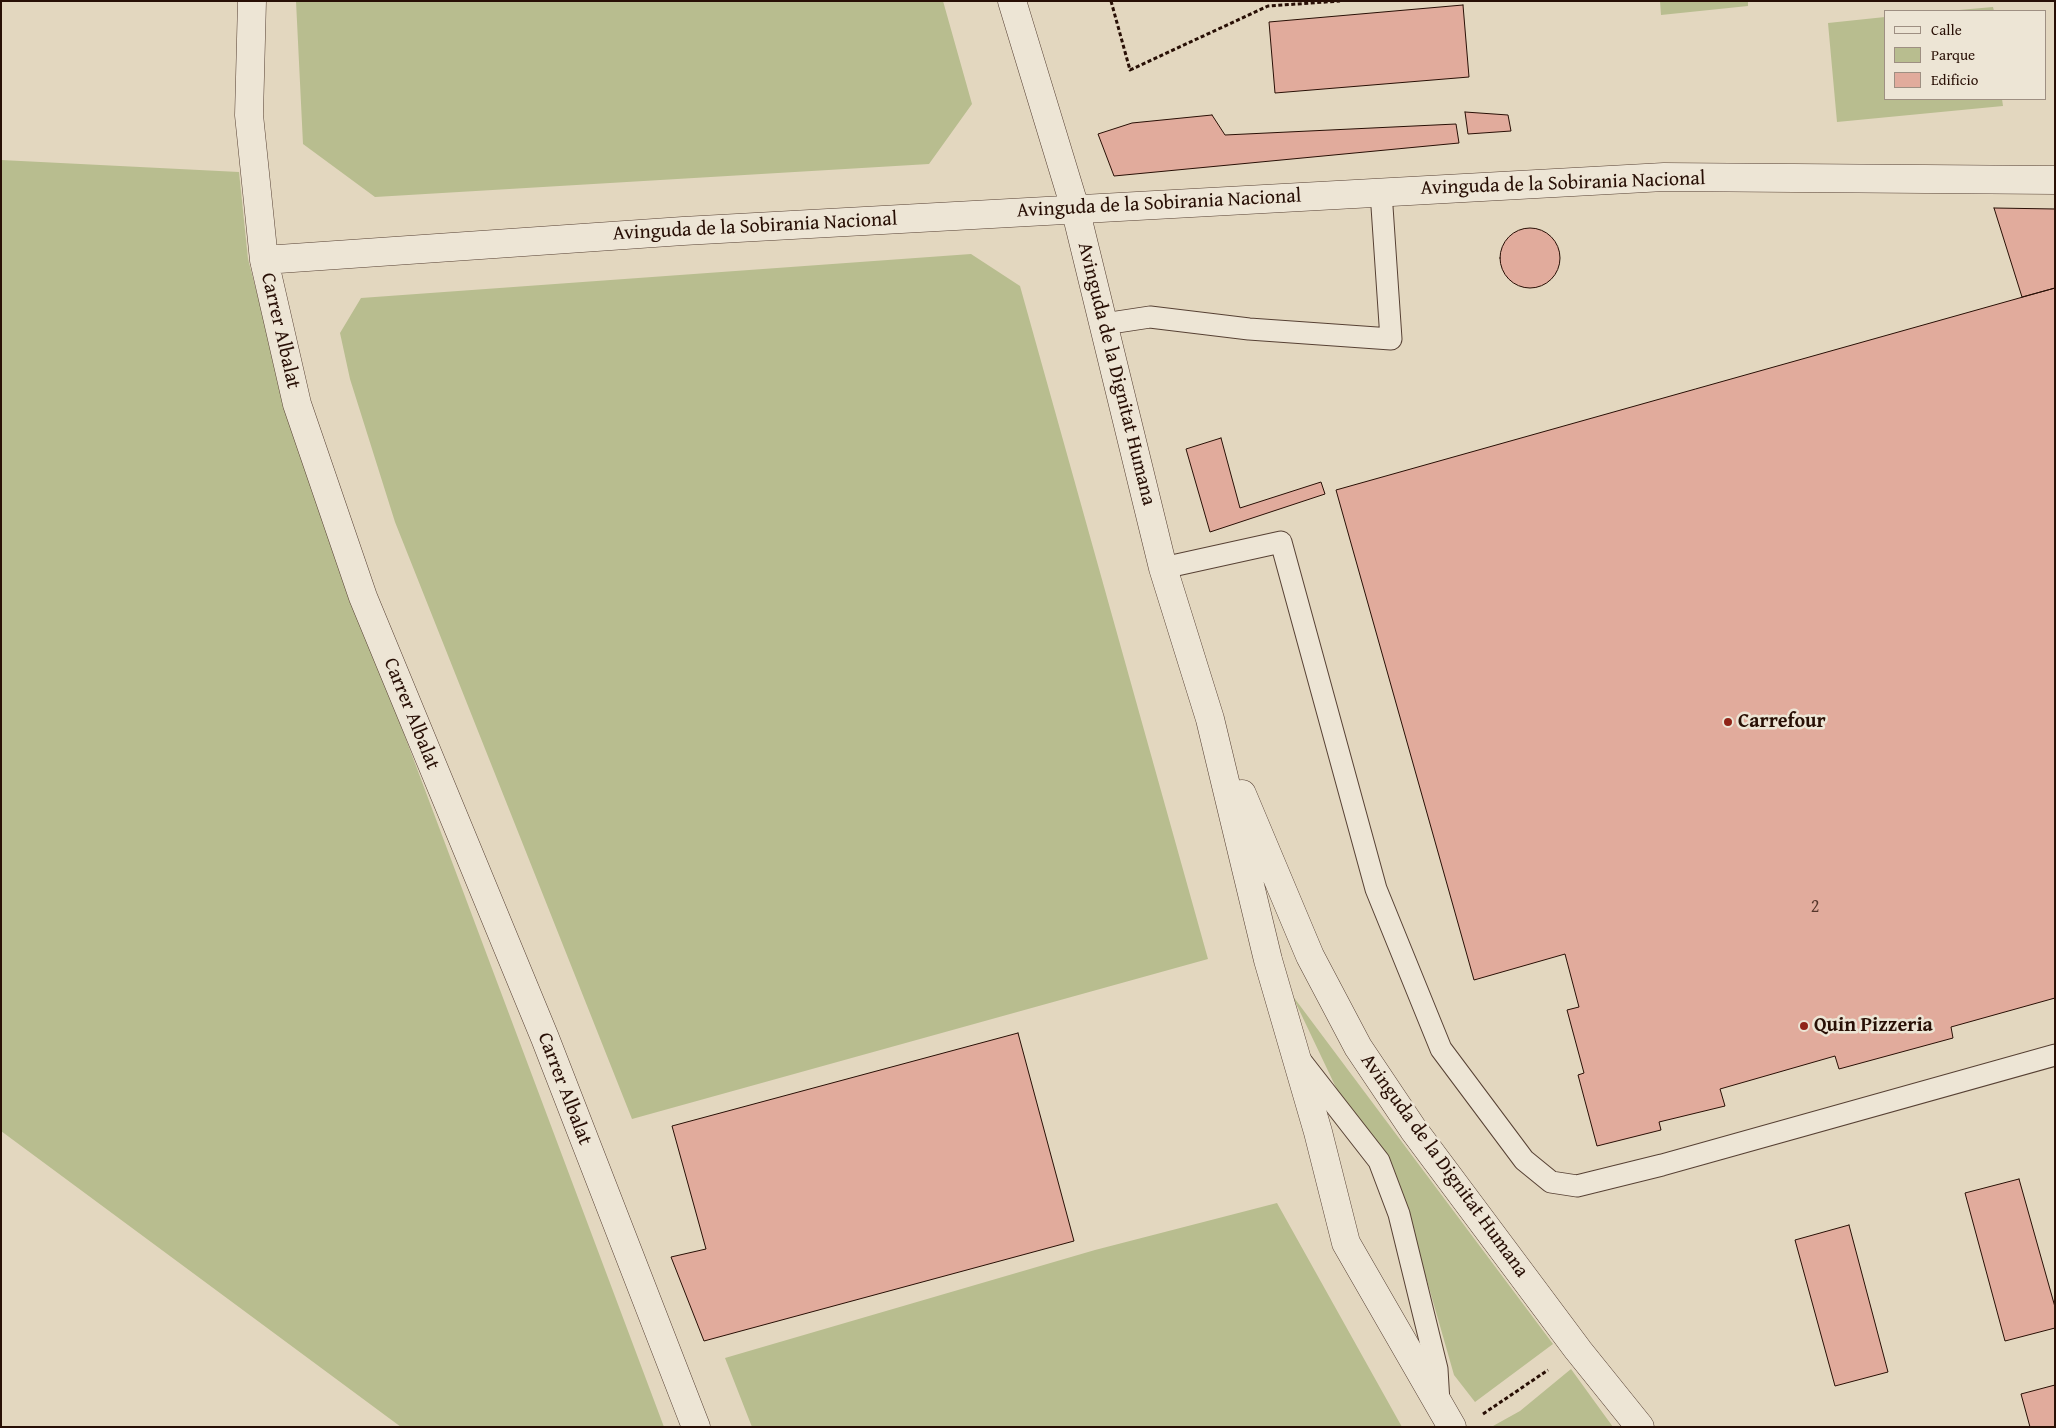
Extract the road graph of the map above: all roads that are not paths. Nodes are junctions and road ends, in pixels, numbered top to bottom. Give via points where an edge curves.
1 (252, 1) edge
2 (1012, 1) edge
3 (2055, 180) edge
4 (1381, 192) junction
5 (1075, 208) junction
6 (264, 260) junction
7 (1104, 324) junction
8 (1163, 568) junction
9 (1210, 719) junction
10 (1295, 1053) junction
11 (2055, 1055) edge
12 (1446, 1417) edge
13 (696, 1427) edge
14 (1640, 1427) edge

1 - 6 street, Carrer Albalat via 249,115
2 - 5 street, Avinguda de la Dignitat Humana
3 - 4 street, Avinguda de la Sobirania Nacional via 1664,177
4 - 5 street, Avinguda de la Sobirania Nacional
4 - 7 lane via 1391,338 1248,329 1150,317
5 - 6 street, Avinguda de la Sobirania Nacional
5 - 7 street, Avinguda de la Dignitat Humana
6 - 13 street, Carrer Albalat via 296,404 363,597 545,1038
7 - 8 street, Avinguda de la Dignitat Humana
8 - 9 street, Avinguda de la Dignitat Humana
8 - 11 lane via 1281,542 1376,890 1441,1049 1524,1160 1551,1182 1577,1186 1596,1182 1747,1143
9 - 10 street, Avinguda de la Dignitat Humana via 1268,960
9 - 14 street, Avinguda de la Dignitat Humana via 1310,956 1358,1047 1413,1128 1578,1350
10 - 12 street, Avinguda de la Dignitat Humana via 1346,1243
10 - 12 lane via 1379,1161 1399,1214

